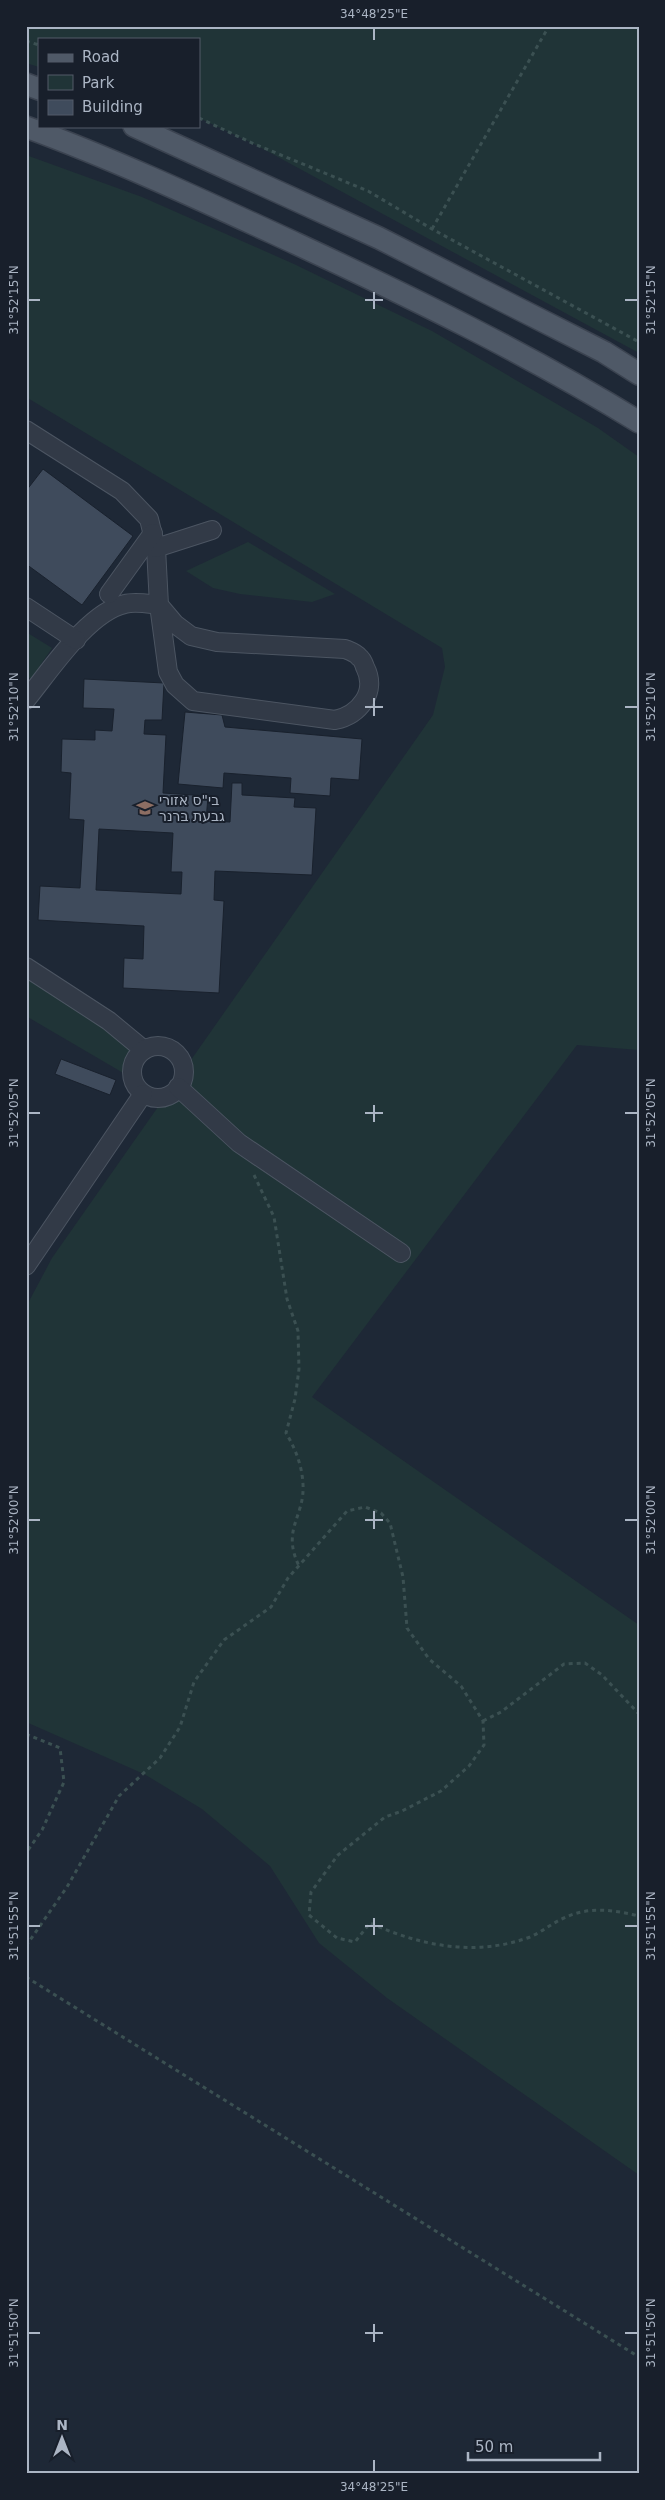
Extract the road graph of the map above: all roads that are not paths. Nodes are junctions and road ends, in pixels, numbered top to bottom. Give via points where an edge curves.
1 (26, 84) edge
2 (38, 89) edge
3 (26, 127) edge
4 (138, 128) edge
5 (639, 374) edge
6 (639, 422) edge
7 (26, 430) edge
8 (212, 530) dead end
9 (154, 540) junction
10 (109, 594) dead end
11 (159, 605) junction
12 (26, 607) edge
13 (76, 640) junction
14 (26, 700) edge
15 (26, 967) edge
16 (144, 1050) junction
17 (178, 1087) junction
18 (143, 1094) junction
19 (401, 1253) dead end
20 (26, 1266) edge

1 - 2 main road
3 - 6 main road via 200,199 362,274 584,388
4 - 5 main road via 379,238 604,352
7 - 9 street via 122,491 149,519
8 - 9 street
9 - 10 street
9 - 11 street
11 - 11 street via 168,672 175,685 193,701 335,720 348,717 362,706 370,690 368,673 360,657 345,649 217,642 191,636 175,624
11 - 13 street via 126,603 107,610 91,622
12 - 13 street
13 - 14 street
15 - 16 street via 109,1021
16 - 17 street via 160,1046 175,1053 183,1067
16 - 18 street via 137,1056 132,1072 133,1080
17 - 18 street via 160,1098
17 - 19 street via 239,1143
18 - 20 street

